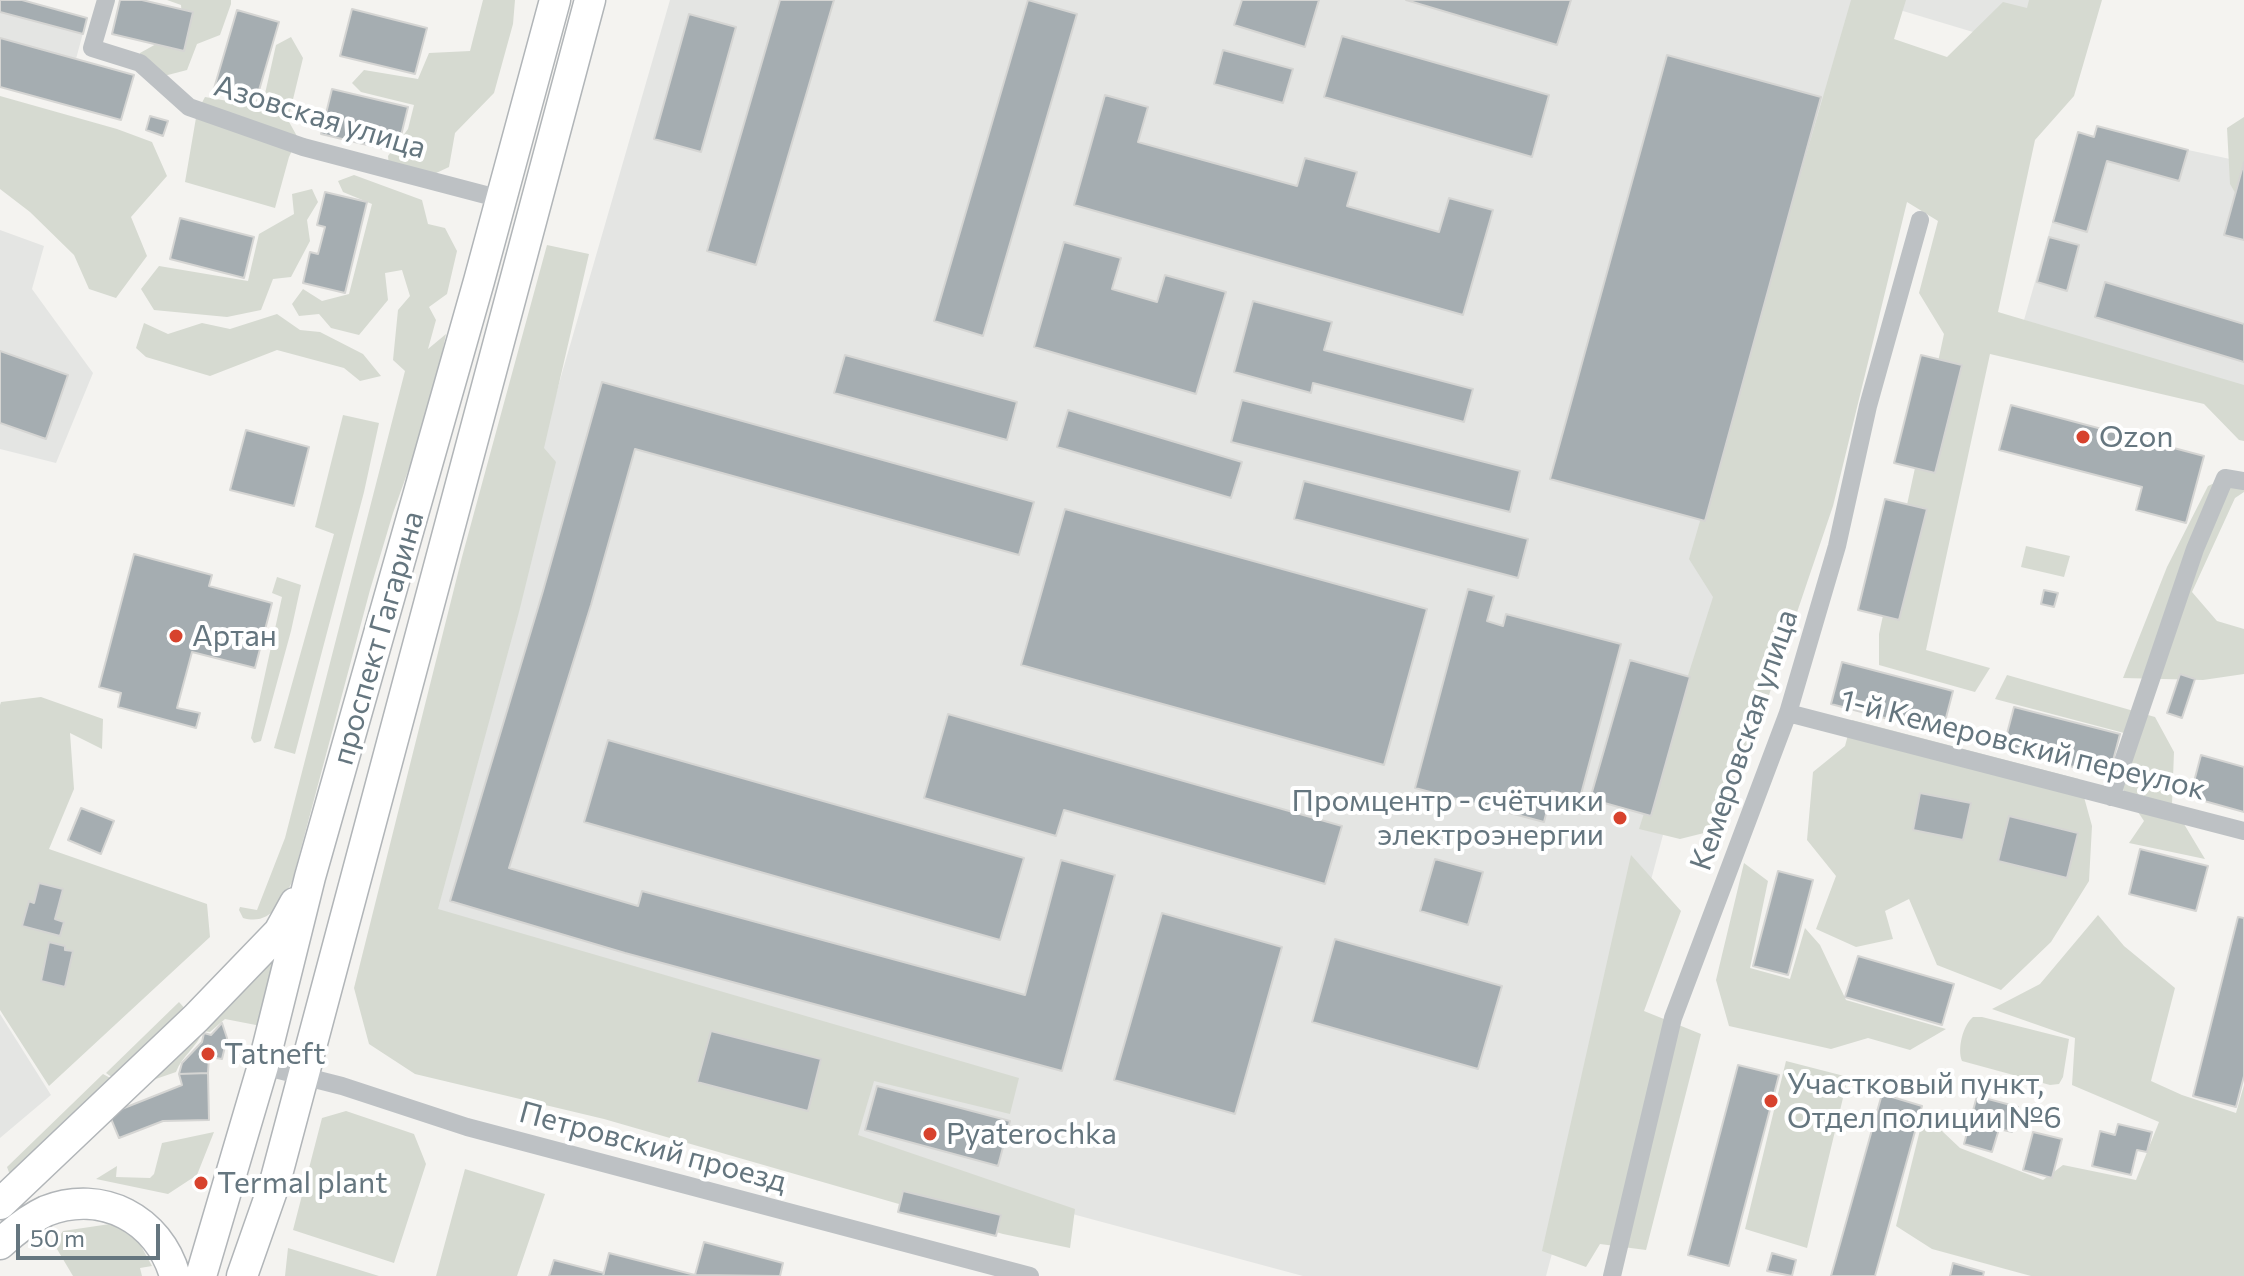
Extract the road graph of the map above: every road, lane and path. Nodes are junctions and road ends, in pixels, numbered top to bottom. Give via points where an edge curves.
1 (106, 0) edge
2 (555, 0) edge
3 (590, 0) edge
4 (501, 199) junction
5 (1920, 220) dead end
6 (2244, 481) edge
7 (1788, 713) junction
8 (2111, 797) junction
9 (2244, 831) edge
10 (310, 877) junction
11 (263, 1066) junction
12 (302, 1076) junction
13 (0, 1204) edge
14 (0, 1244) edge
15 (175, 1276) edge
16 (201, 1276) edge
17 (242, 1276) edge
18 (1030, 1276) edge
19 (1612, 1276) edge

1 - 4 street, Азовская улица via 92,48 140,63 189,107 303,147
2 - 4 main road, проспект Гагарина
3 - 12 main road, проспект Гагарина
4 - 10 main road, проспект Гагарина
5 - 7 street, Кемеровская улица via 1868,406 1837,546
6 - 8 street via 2225,478 2195,549
7 - 8 street, 1-й Кемеровский переулок
7 - 19 street, Кемеровская улица via 1673,1018
8 - 9 street, 1-й Кемеровский переулок
10 - 11 main road, проспект Гагарина
10 - 13 main road via 279,932
11 - 12 street, Петровский проезд
11 - 16 main road, проспект Гагарина
12 - 17 main road, проспект Гагарина via 275,1182
12 - 18 street, Петровский проезд via 467,1127
14 - 15 main road via 47,1211 78,1204 105,1207 148,1227

